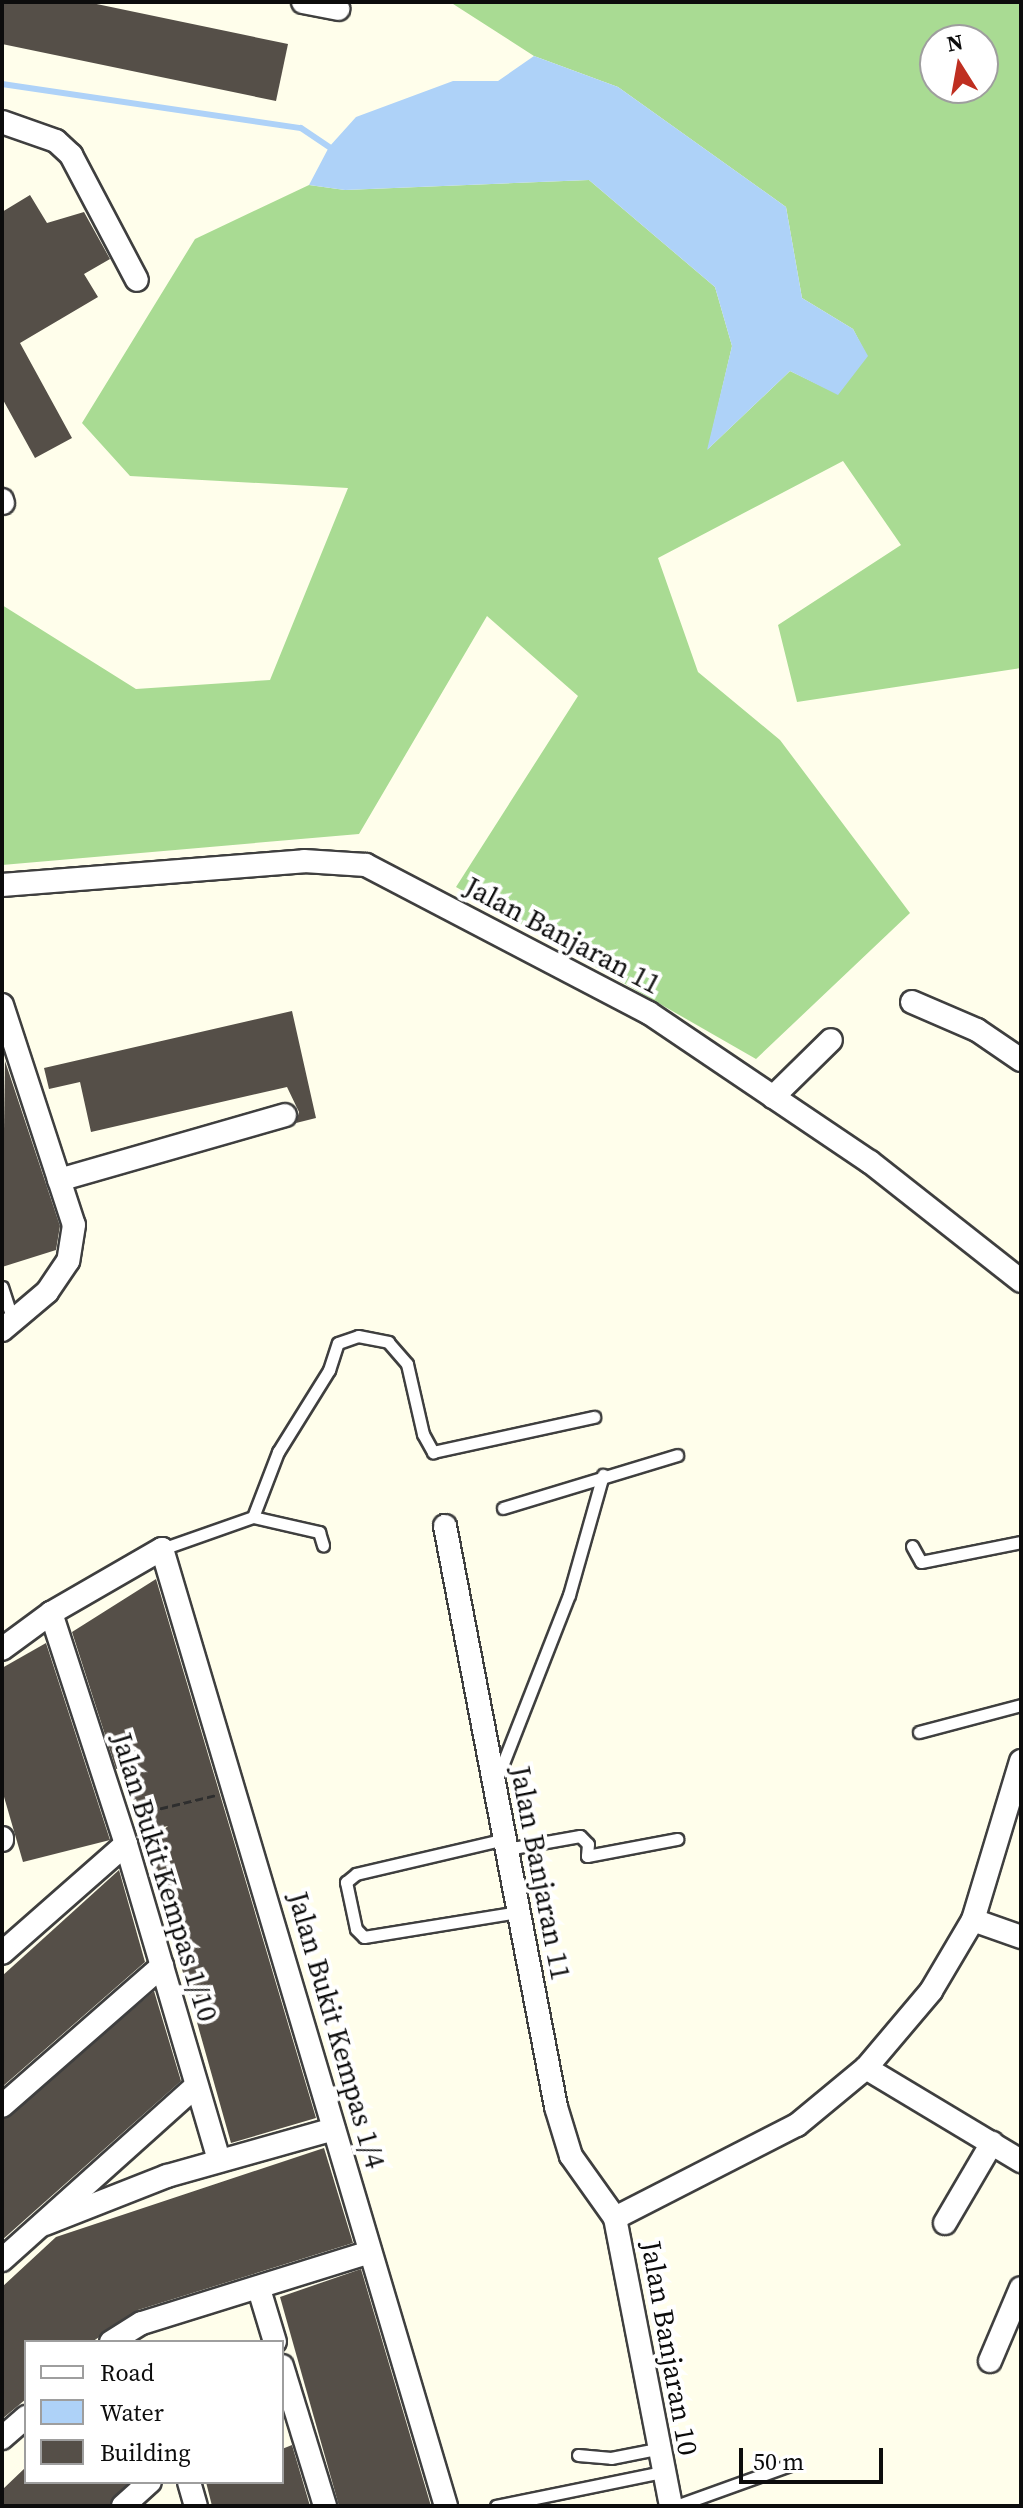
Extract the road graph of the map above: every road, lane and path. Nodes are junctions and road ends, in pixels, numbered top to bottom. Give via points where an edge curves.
1 (303, 2) edge
2 (338, 9) dead end
3 (2, 122) edge
4 (137, 280) dead end
5 (2, 885) edge
6 (912, 1002) dead end
7 (2, 1005) edge
8 (7, 1036) edge
9 (831, 1040) dead end
10 (1021, 1060) edge
11 (773, 1097) junction
12 (285, 1115) dead end
13 (59, 1180) junction
14 (1021, 1281) edge
15 (2, 1287) edge
16 (8, 1326) edge
17 (594, 1417) dead end
18 (677, 1455) dead end
19 (603, 1475) junction
20 (503, 1508) dead end
21 (253, 1517) junction
22 (445, 1526) dead end
23 (1021, 1542) edge
24 (323, 1545) dead end
25 (912, 1546) dead end
26 (166, 1560) junction
27 (51, 1613) junction
28 (2, 1649) edge
29 (1021, 1705) edge
30 (919, 1732) dead end
31 (1021, 1761) edge
32 (494, 1786) junction
33 (237, 1791) junction
34 (118, 1818) junction
35 (677, 1839) dead end
36 (126, 1844) junction
37 (506, 1844) junction
38 (519, 1912) junction
39 (973, 1920) junction
40 (1021, 1937) edge
41 (2, 1953) edge
42 (162, 1966) junction
43 (866, 2068) junction
44 (196, 2086) junction
45 (2, 2106) edge
46 (334, 2129) junction
47 (992, 2143) junction
48 (219, 2160) junction
49 (1021, 2161) edge
50 (615, 2218) junction
51 (945, 2223) dead end
52 (45, 2224) junction
53 (370, 2252) junction
54 (2, 2260) edge
55 (1021, 2288) edge
56 (259, 2289) junction
57 (114, 2340) edge
58 (274, 2340) edge
59 (990, 2361) dead end
60 (284, 2379) edge
61 (24, 2419) edge
62 (290, 2419) edge
63 (2, 2438) edge
64 (657, 2449) junction
65 (578, 2455) dead end
66 (790, 2465) dead end
67 (662, 2472) junction
68 (190, 2484) edge
69 (196, 2506) edge
70 (325, 2506) edge
71 (446, 2506) edge
72 (496, 2506) edge
73 (674, 2506) edge

1 - 2 street
3 - 4 street via 56,141 71,155
5 - 11 street, Jalan Banjaran 11 via 304,861 366,865 649,1013
6 - 10 street via 977,1030
7 - 8 street
8 - 13 street
9 - 11 street
11 - 14 street, Jalan Banjaran 11 via 882,1170
12 - 13 street
13 - 16 street via 74,1225 68,1261 47,1292
15 - 16 lane
17 - 21 lane via 433,1452 423,1434 407,1364 388,1342 358,1336 338,1343 329,1370 278,1452
18 - 19 lane
19 - 20 lane
19 - 32 lane via 569,1595
21 - 24 lane via 319,1532
21 - 26 lane
22 - 32 street, Jalan Banjaran 11
23 - 25 lane via 921,1562
26 - 27 street
26 - 33 street, Jalan Bukit Kempas 1/4
27 - 28 street
27 - 34 street, Jalan Bukit Kempas 1/10
29 - 30 lane
31 - 39 street, Jalan Banjaran 10
32 - 37 street, Jalan Banjaran 11
33 - 34 path
33 - 46 street, Jalan Bukit Kempas 1/4
34 - 36 street, Jalan Bukit Kempas 1/10
35 - 37 lane via 587,1856 588,1844 580,1836
36 - 41 street
36 - 42 street, Jalan Bukit Kempas 1/10
37 - 38 street, Jalan Banjaran 11
37 - 38 lane via 356,1874 346,1882 356,1929 364,1937
38 - 50 street, Jalan Banjaran 11 via 556,2107 571,2156
39 - 40 street
39 - 43 street, Jalan Banjaran 10 via 931,1991
42 - 44 street, Jalan Bukit Kempas 1/10
42 - 45 street
43 - 47 street
43 - 50 street, Jalan Banjaran 10 via 797,2125
44 - 48 street, Jalan Bukit Kempas 1/10
44 - 52 street
46 - 48 street
46 - 53 street, Jalan Bukit Kempas 1/4
47 - 49 street
47 - 51 street
48 - 52 street
50 - 64 street, Jalan Banjaran 10
52 - 54 street
53 - 56 street
53 - 71 street, Jalan Bukit Kempas 1/4
55 - 59 street
56 - 57 street via 142,2323
56 - 58 street
60 - 62 street
61 - 63 street
62 - 70 street
64 - 65 lane via 611,2458
64 - 67 street, Jalan Banjaran 10
66 - 73 lane
67 - 72 lane
67 - 73 street, Jalan Banjaran 10
68 - 69 street

